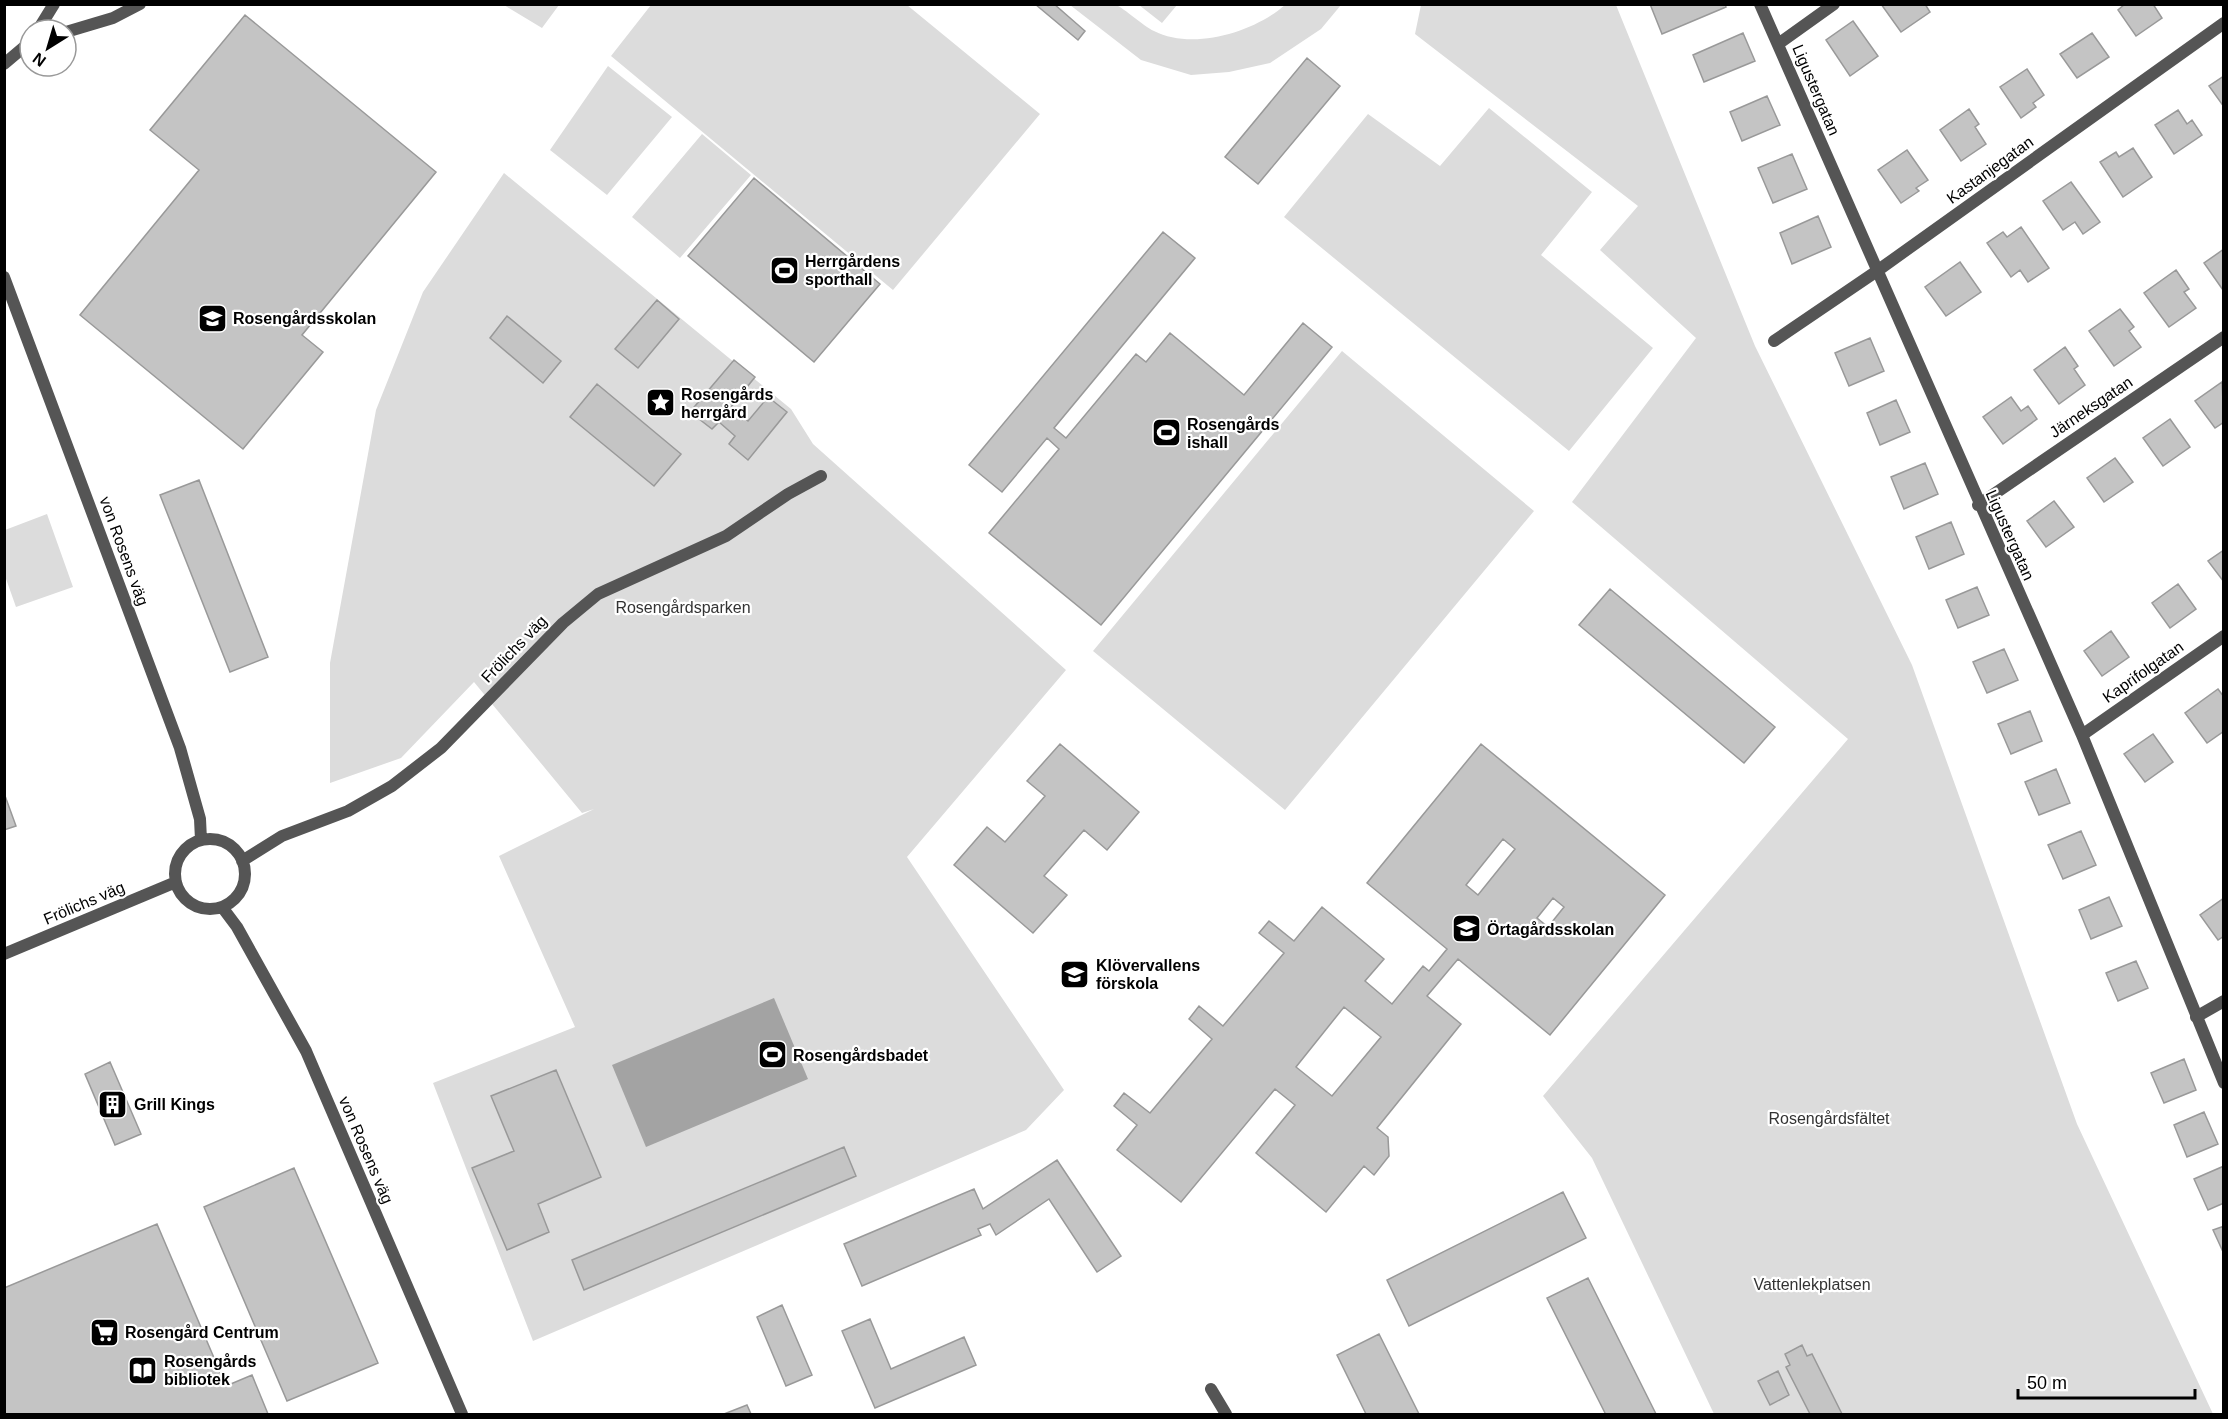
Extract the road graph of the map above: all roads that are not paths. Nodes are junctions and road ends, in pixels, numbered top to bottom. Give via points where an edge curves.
1 (54, 4) edge
2 (140, 4) edge
3 (1760, 4) edge
4 (1834, 4) edge
5 (45, 18) edge
6 (2223, 23) edge
7 (78, 28) edge
8 (1778, 44) junction
9 (18, 52) edge
10 (4, 64) edge
11 (1877, 271) junction
12 (4, 277) edge
13 (2223, 337) edge
14 (1774, 341) dead end
15 (821, 476) dead end
16 (1978, 505) junction
17 (2223, 636) edge
18 (2082, 735) junction
19 (201, 840) junction
20 (243, 861) junction
21 (176, 882) junction
22 (222, 907) junction
23 (4, 954) edge
24 (2223, 1001) edge
25 (2196, 1017) junction
26 (2223, 1083) edge
27 (1211, 1389) dead end
28 (462, 1414) edge
29 (1226, 1414) edge

1 - 5 street
2 - 7 street via 113,18
3 - 8 street, Ligustergatan
4 - 8 street
6 - 11 street, Kastanjegatan
8 - 11 street, Ligustergatan
9 - 10 street
11 - 14 street, Kastanjegatan
11 - 16 street, Ligustergatan
12 - 19 street, von Rosens väg via 180,748 200,819
13 - 16 street, Järneksgatan
15 - 20 street, Frölichs väg via 726,536 598,594 563,623 441,748 392,786 348,811 282,836
16 - 18 street, Ligustergatan
17 - 18 street, Kaprifolgatan
18 - 25 street, Ligustergatan
19 - 20 street via 226,843
19 - 21 street via 180,856 175,868
20 - 22 street via 244,883 239,893
21 - 22 street via 180,893 198,907
21 - 23 street, Frölichs väg
22 - 28 street, von Rosens väg via 306,1051
24 - 25 street
25 - 26 street, Ligustergatan
27 - 29 street

